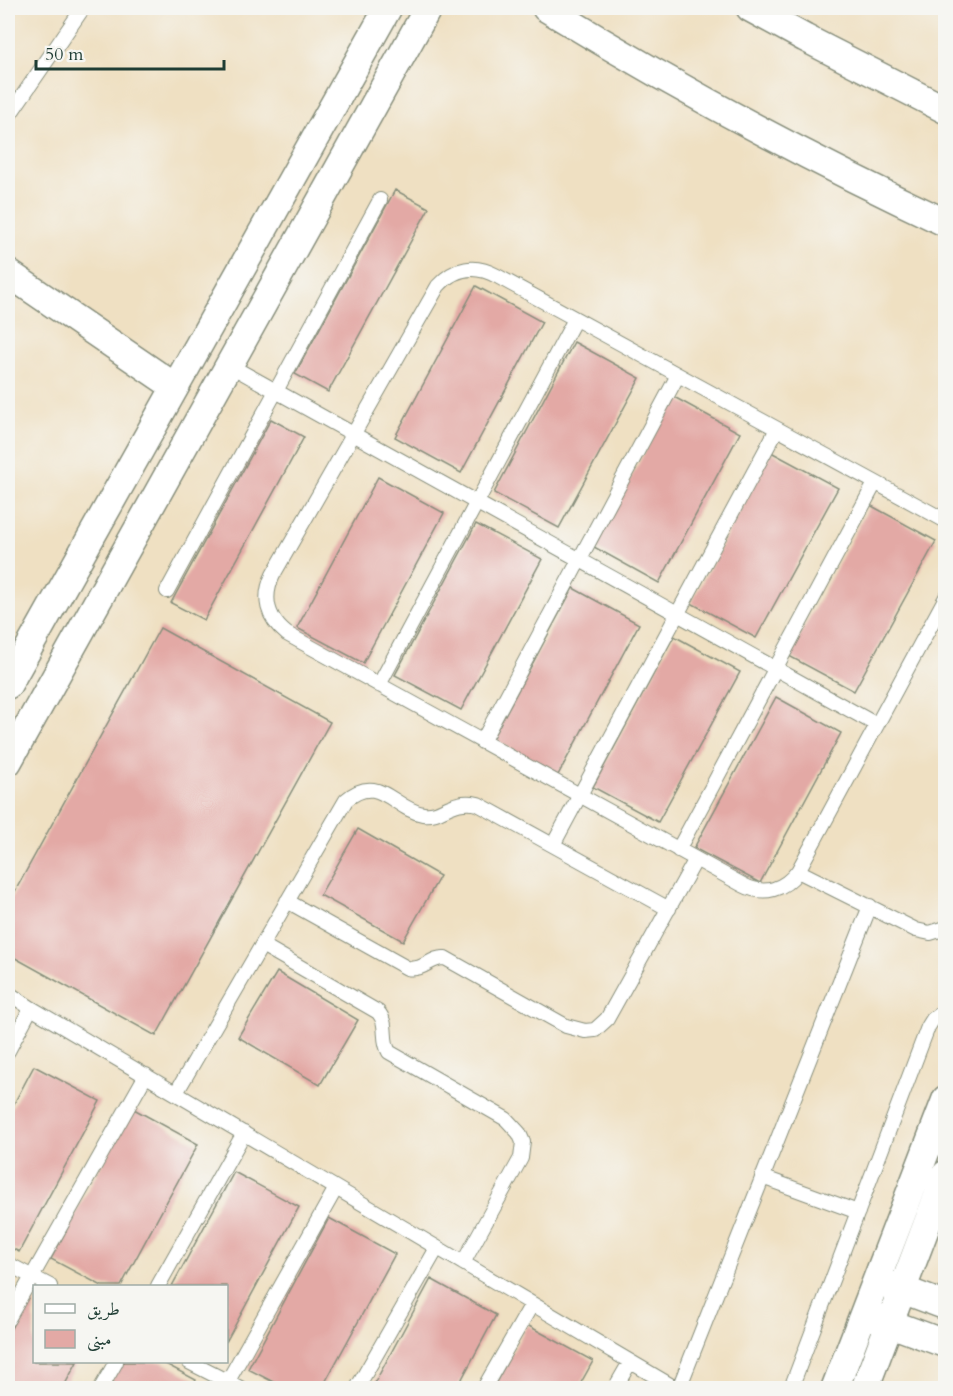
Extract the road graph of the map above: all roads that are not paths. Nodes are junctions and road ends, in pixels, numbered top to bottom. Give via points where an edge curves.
1 (83, 8) edge
2 (388, 8) edge
3 (428, 8) edge
4 (546, 8) edge
5 (750, 8) edge
6 (945, 110) edge
7 (8, 117) edge
8 (380, 200) dead end
9 (945, 224) edge
10 (8, 273) edge
11 (575, 319) junction
12 (229, 365) junction
13 (678, 375) junction
14 (175, 387) junction
15 (276, 391) junction
16 (777, 429) junction
17 (353, 434) junction
18 (874, 483) junction
19 (477, 503) junction
20 (945, 521) edge
21 (579, 560) junction
22 (167, 591) dead end
23 (945, 597) edge
24 (678, 614) junction
25 (776, 668) junction
26 (8, 685) edge
27 (379, 685) junction
28 (877, 725) junction
29 (482, 742) junction
30 (8, 762) edge
31 (581, 796) junction
32 (553, 845) junction
33 (678, 850) junction
34 (696, 859) junction
35 (798, 871) junction
36 (287, 902) junction
37 (870, 906) junction
38 (669, 909) junction
39 (945, 928) edge
40 (262, 945) junction
41 (8, 993) edge
42 (31, 1008) junction
43 (945, 1009) edge
44 (8, 1051) edge
45 (146, 1075) junction
46 (176, 1094) junction
47 (945, 1099) edge
48 (244, 1133) junction
49 (945, 1174) edge
50 (762, 1177) junction
51 (336, 1188) junction
52 (858, 1212) junction
53 (437, 1248) junction
54 (463, 1263) junction
55 (8, 1264) edge
56 (31, 1277) junction
57 (876, 1280) junction
58 (46, 1285) edge
59 (159, 1285) edge
60 (902, 1290) junction
61 (532, 1304) junction
62 (945, 1306) edge
63 (864, 1314) junction
64 (8, 1319) edge
65 (890, 1323) junction
66 (945, 1344) edge
67 (630, 1362) junction
68 (115, 1363) edge
69 (191, 1363) edge
70 (230, 1386) edge
71 (101, 1389) edge
72 (357, 1389) edge
73 (484, 1389) edge
74 (615, 1389) edge
75 (677, 1389) edge
76 (790, 1389) edge
77 (835, 1389) edge
78 (865, 1389) edge

1 - 7 lane
2 - 14 street
3 - 12 street
4 - 9 street via 748,123
5 - 6 street
8 - 15 lane
10 - 14 street
11 - 13 lane
11 - 17 lane via 487,271 465,268 455,272 438,286
11 - 19 lane
12 - 15 lane
12 - 30 street
13 - 16 lane
13 - 21 lane
14 - 26 street
15 - 17 lane
15 - 22 lane
16 - 18 lane
16 - 24 lane
17 - 19 lane
17 - 27 lane via 273,575 266,596 271,618 278,627
18 - 20 lane
18 - 25 lane
19 - 21 lane
19 - 27 lane
21 - 24 lane
21 - 29 lane
23 - 28 lane
24 - 25 lane
24 - 31 lane
25 - 28 lane
25 - 33 lane
27 - 29 lane
28 - 35 lane
29 - 31 lane
31 - 32 lane
31 - 33 lane
32 - 36 lane via 478,804 460,803 437,813 422,814 380,791 362,790 346,800
32 - 38 lane
33 - 34 lane
34 - 35 lane via 758,891 785,885
34 - 38 lane
35 - 37 lane
36 - 38 lane via 407,968 422,968 445,958 557,1022 585,1032 595,1030 608,1019
36 - 40 lane
37 - 39 lane via 923,932
37 - 50 lane
40 - 46 lane
40 - 54 lane via 378,1012 383,1017 389,1052 506,1119 519,1133 523,1142 521,1158
41 - 42 lane
42 - 44 lane
42 - 45 lane
43 - 52 lane via 928,1027
45 - 46 lane
45 - 56 lane
46 - 48 lane
47 - 57 street
48 - 51 lane
48 - 59 lane
49 - 60 street
50 - 52 lane
50 - 75 lane
51 - 53 lane
51 - 70 lane
52 - 76 lane
53 - 54 lane
53 - 72 lane
54 - 61 lane
55 - 56 lane
56 - 58 lane
56 - 64 lane
57 - 60 street
57 - 63 street
60 - 62 street
60 - 65 street
61 - 67 lane
61 - 73 lane
63 - 65 street
63 - 77 street
65 - 66 street
65 - 78 street
67 - 74 lane
67 - 75 lane
68 - 71 lane
69 - 70 lane

